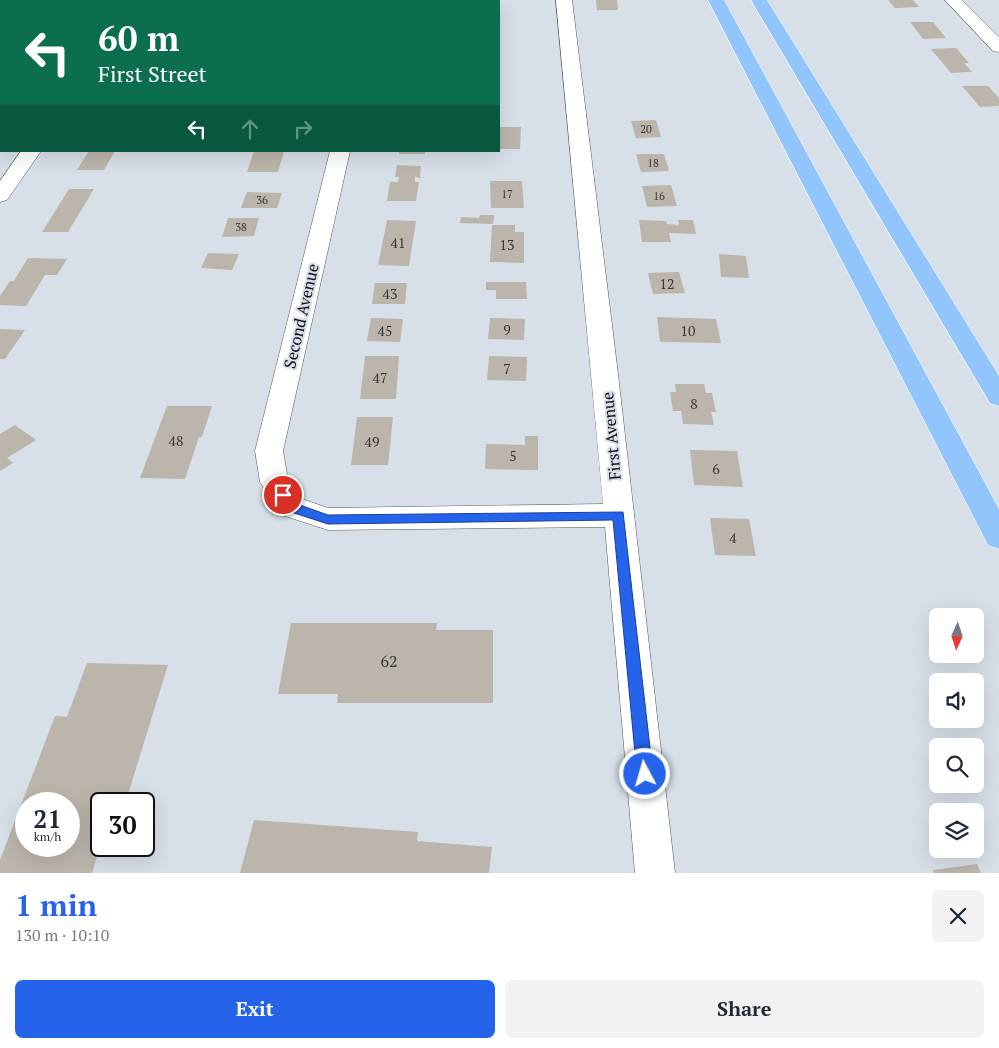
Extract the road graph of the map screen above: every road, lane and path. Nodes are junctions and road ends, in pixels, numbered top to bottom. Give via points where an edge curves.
1 (564, 0) edge
2 (716, 0) edge
3 (759, 0) edge
4 (952, 0) edge
5 (999, 47) edge
6 (30, 152) edge
7 (340, 152) edge
8 (0, 196) edge
9 (999, 396) edge
10 (618, 516) junction
11 (999, 537) edge
12 (655, 873) edge

1 - 10 street, First Avenue
2 - 11 highway
3 - 9 highway
4 - 5 street
6 - 8 street
7 - 10 street, Second Avenue via 269,451 274,482 292,507 328,520
10 - 12 street, First Avenue

